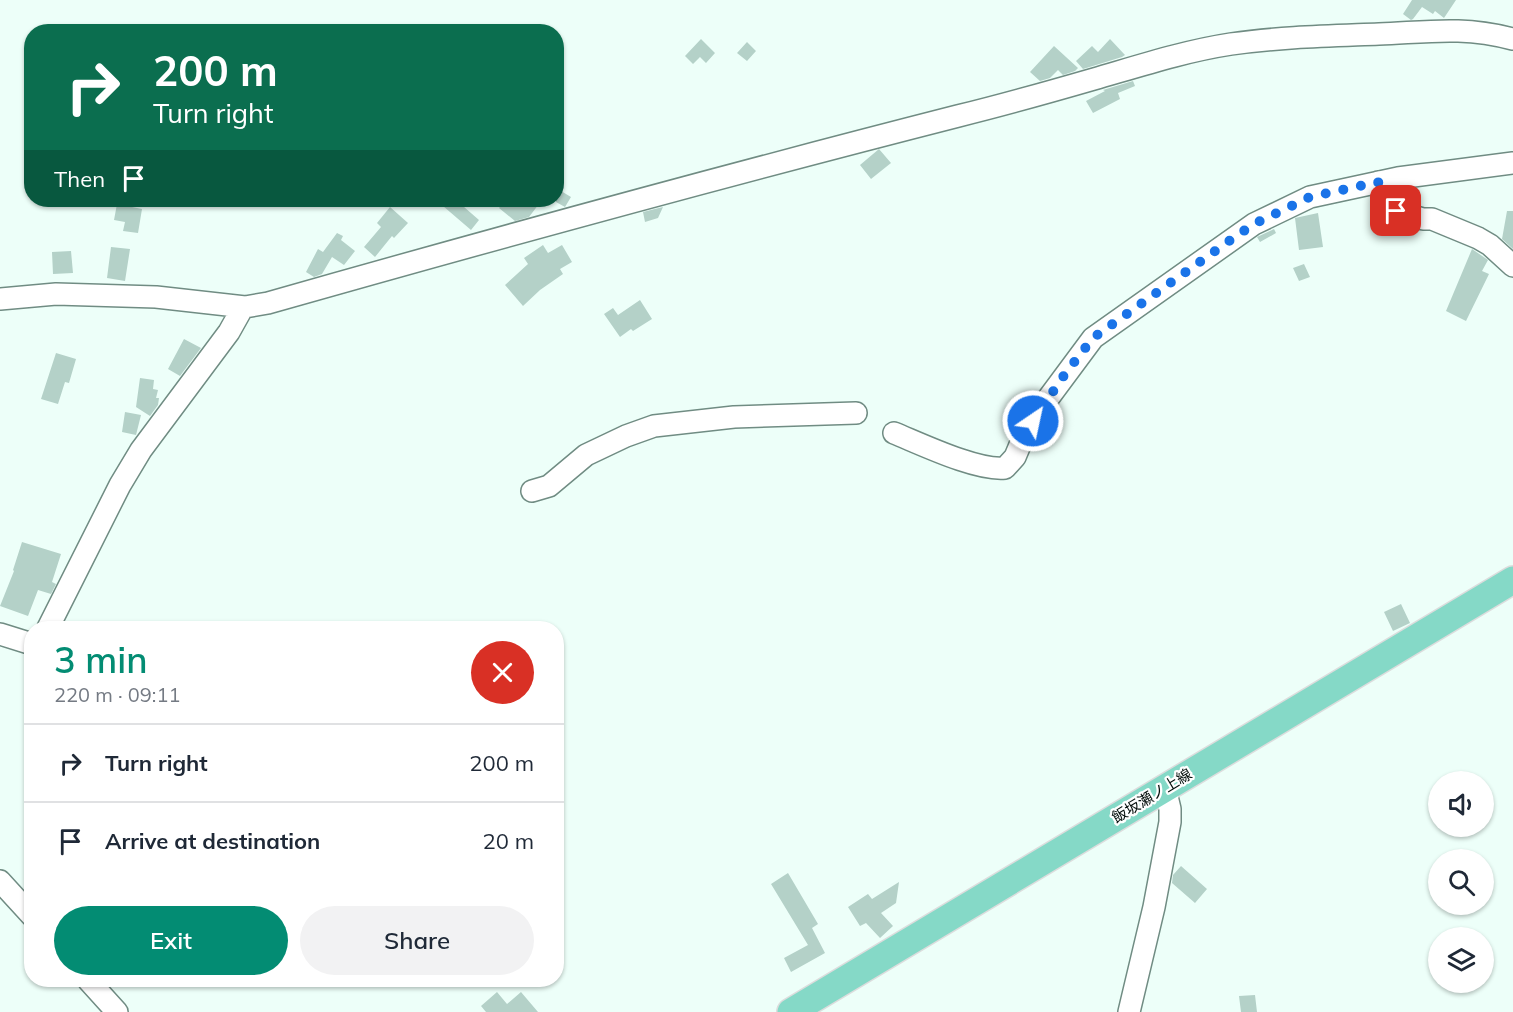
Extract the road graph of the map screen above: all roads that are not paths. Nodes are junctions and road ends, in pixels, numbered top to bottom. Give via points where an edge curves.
1 (1513, 39) edge
2 (1513, 162) edge
3 (1378, 182) junction
4 (1513, 266) edge
5 (0, 299) edge
6 (243, 306) junction
7 (856, 413) dead end
8 (894, 433) dead end
9 (532, 491) dead end
10 (1513, 580) edge
11 (52, 621) edge
12 (0, 634) edge
13 (24, 642) edge
14 (1165, 788) junction
15 (0, 881) edge
16 (24, 907) edge
17 (94, 987) edge
18 (117, 1012) edge
19 (791, 1012) edge
20 (1129, 1012) edge

1 - 6 street via 1491,33 1430,30 1307,36 1222,46 268,303
2 - 3 street
3 - 4 street via 1396,211 1432,219 1478,238
3 - 8 street via 1310,197 1254,224 1093,338 1041,408 1005,468 976,464
5 - 6 street via 92,295
6 - 11 street via 229,332 141,450
7 - 9 street via 734,417 654,426 586,455 549,486
10 - 14 main road, 飯坂瀬ノ上線
12 - 13 street
14 - 19 main road, 飯坂瀬ノ上線
14 - 20 street via 1170,822
15 - 16 street
17 - 18 street

